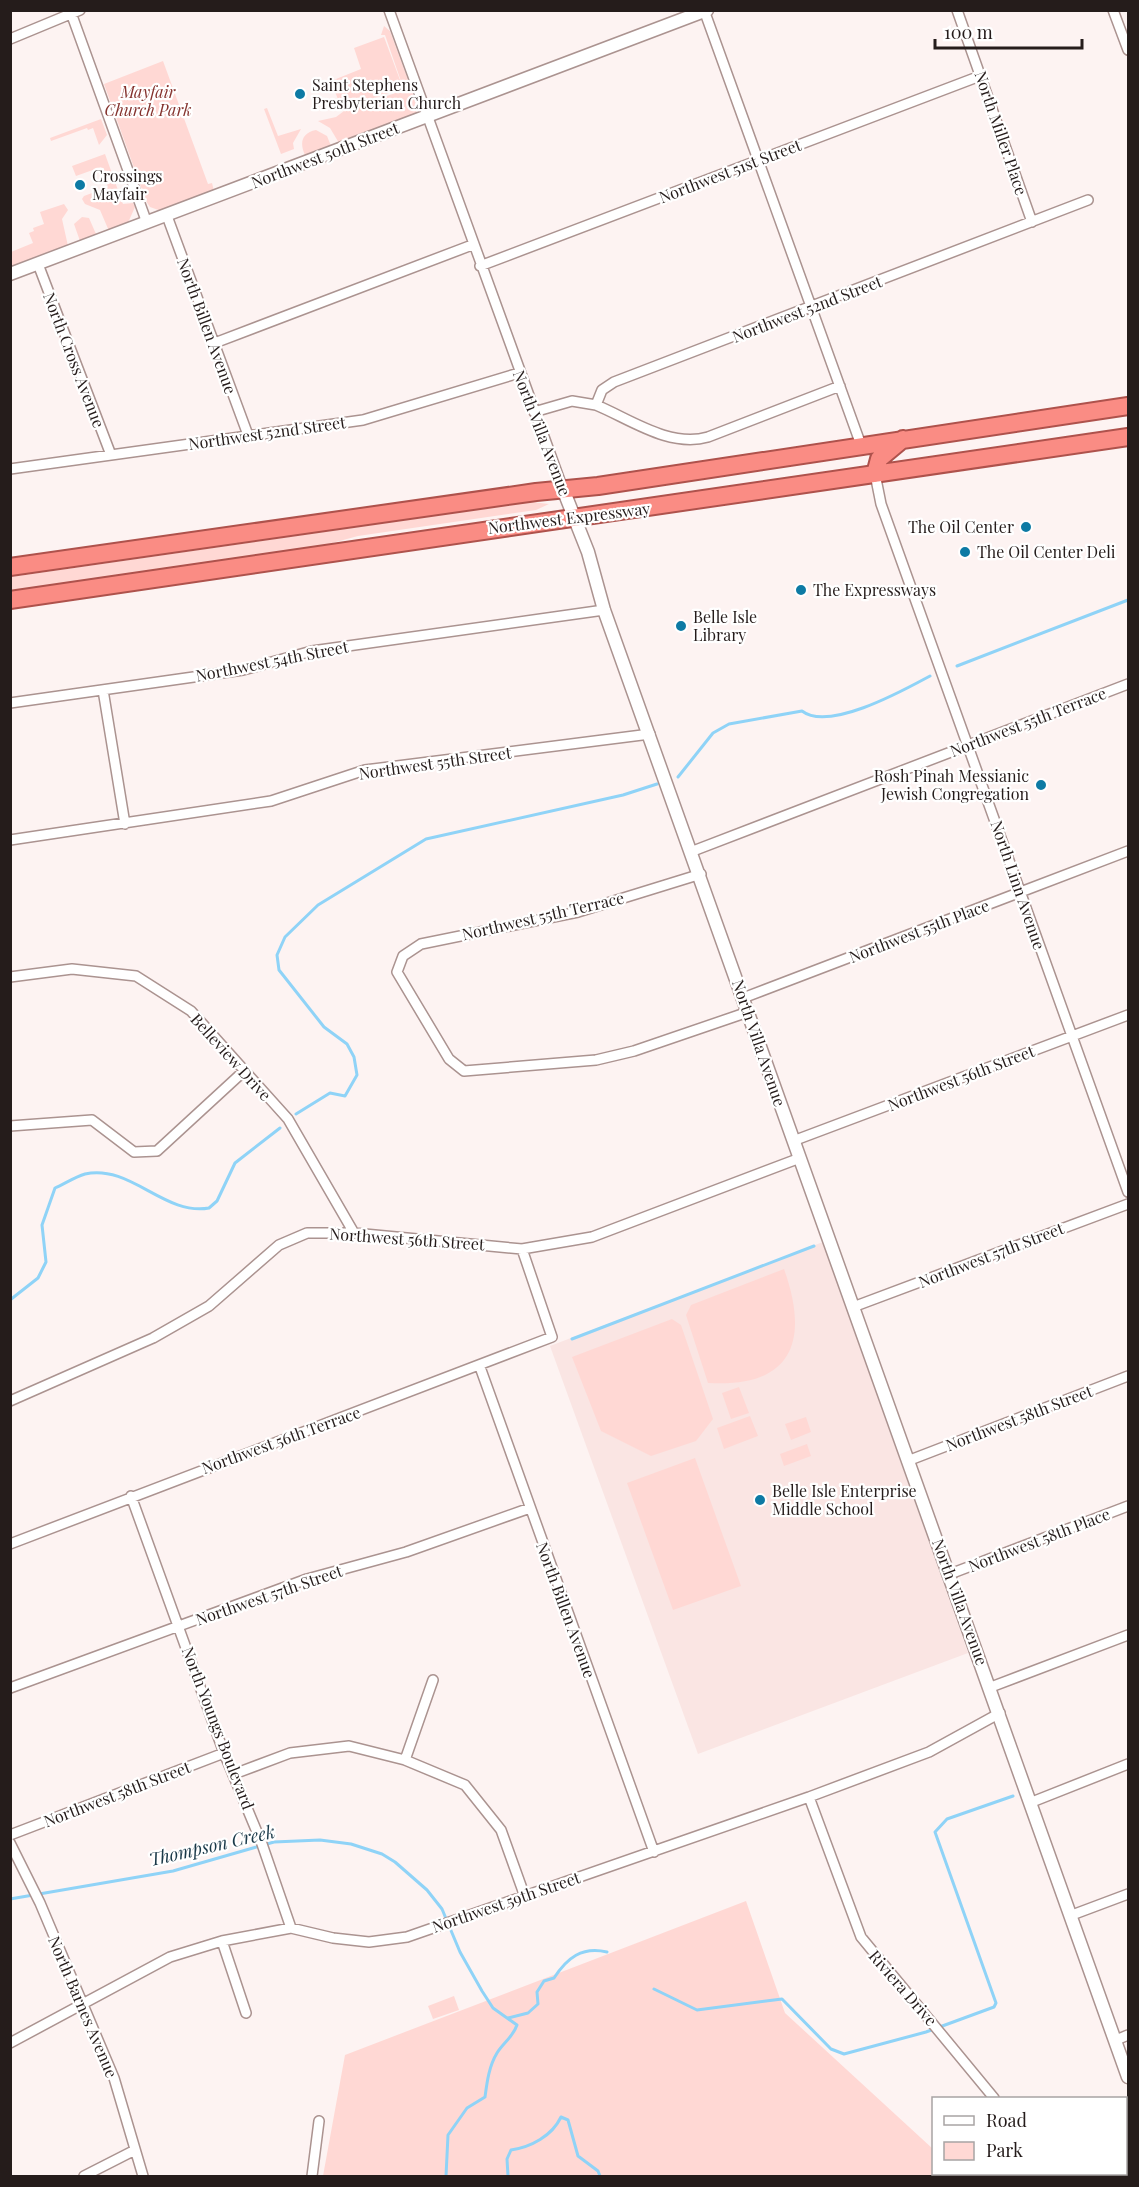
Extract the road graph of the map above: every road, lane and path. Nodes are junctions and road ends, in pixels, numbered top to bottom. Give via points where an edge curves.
1 (389, 10) edge
2 (957, 10) edge
3 (1113, 10) edge
4 (705, 11) edge
5 (74, 12) edge
6 (10, 39) edge
7 (1128, 50) edge
8 (980, 76) junction
9 (427, 116) junction
10 (759, 161) junction
11 (1088, 200) dead end
12 (167, 216) junction
13 (1032, 222) junction
14 (147, 223) junction
15 (472, 245) junction
16 (38, 264) junction
17 (480, 266) junction
18 (10, 274) edge
19 (813, 307) junction
20 (212, 344) junction
21 (519, 373) junction
22 (840, 386) junction
23 (596, 405) junction
24 (1128, 406) edge
25 (534, 412) junction
26 (248, 435) junction
27 (1128, 437) edge
28 (904, 439) junction
29 (861, 445) junction
30 (111, 455) junction
31 (10, 469) edge
32 (875, 474) junction
33 (563, 489) junction
34 (575, 517) junction
35 (10, 567) edge
36 (10, 600) edge
37 (604, 610) junction
38 (1128, 684) edge
39 (103, 690) junction
40 (10, 703) edge
41 (650, 734) junction
42 (969, 745) junction
43 (125, 824) junction
44 (10, 840) edge
45 (693, 851) junction
46 (1128, 851) edge
47 (701, 874) junction
48 (1021, 892) junction
49 (10, 977) edge
50 (743, 998) junction
51 (748, 1012) junction
52 (1128, 1015) edge
53 (1071, 1037) junction
54 (244, 1071) junction
55 (10, 1126) edge
56 (793, 1141) junction
57 (800, 1158) junction
58 (1128, 1192) edge
59 (1128, 1204) edge
60 (354, 1233) junction
61 (522, 1249) junction
62 (853, 1307) junction
63 (480, 1367) junction
64 (1128, 1376) edge
65 (10, 1401) edge
66 (910, 1460) junction
67 (131, 1496) junction
68 (1128, 1506) edge
69 (530, 1508) junction
70 (10, 1544) edge
71 (950, 1574) junction
72 (180, 1625) junction
73 (1128, 1635) edge
74 (433, 1680) dead end
75 (991, 1687) junction
76 (10, 1688) edge
77 (1000, 1713) junction
78 (224, 1753) junction
79 (405, 1760) junction
80 (1128, 1764) edge
81 (234, 1774) junction
82 (809, 1797) junction
83 (1032, 1802) junction
84 (10, 1835) edge
85 (10, 1843) edge
86 (654, 1852) junction
87 (524, 1894) junction
88 (1128, 1894) edge
89 (1072, 1915) junction
90 (291, 1928) junction
91 (222, 1941) junction
92 (81, 2006) junction
93 (246, 2013) dead end
94 (1128, 2035) edge
95 (1116, 2040) junction
96 (10, 2043) edge
97 (1128, 2077) edge
98 (993, 2097) edge
99 (319, 2121) dead end
100 (135, 2150) junction
101 (84, 2176) edge
102 (143, 2176) edge
103 (312, 2176) edge

1 - 9 street, North Villa Avenue
2 - 8 street, North Miller Place
3 - 7 street
4 - 9 street, Northwest 50th Street
4 - 10 street
5 - 6 street
5 - 14 street
8 - 10 street, Northwest 51st Street
8 - 13 street, North Miller Place
9 - 12 street, Northwest 50th Street
9 - 15 street, North Villa Avenue
10 - 17 street, Northwest 51st Street
10 - 19 street
11 - 13 street, Northwest 52nd Street
12 - 14 street, Northwest 50th Street
12 - 20 street, North Billen Avenue
13 - 19 street, Northwest 52nd Street
14 - 16 street, Northwest 50th Street
15 - 17 street, North Villa Avenue
15 - 20 street
16 - 18 street, Northwest 50th Street
16 - 30 street, North Cross Avenue
17 - 21 street, North Villa Avenue
19 - 22 street
19 - 23 street, Northwest 52nd Street via 614,382 602,390
20 - 26 street, North Billen Avenue
21 - 25 street, North Villa Avenue
21 - 26 street, Northwest 52nd Street via 363,420
22 - 23 street via 708,437 690,440 670,438
22 - 29 street
23 - 25 street via 572,401
24 - 28 highway, Northwest Expressway
25 - 33 street, North Villa Avenue
26 - 30 street, Northwest 52nd Street
27 - 32 highway, Northwest Expressway
28 - 29 highway, Northwest Expressway
28 - 32 highway via 879,459
29 - 33 highway, Northwest Expressway
30 - 31 street, Northwest 52nd Street
32 - 34 highway, Northwest Expressway
32 - 42 street, North Linn Avenue via 881,504
33 - 34 street, North Villa Avenue
33 - 35 highway, Northwest Expressway
34 - 36 highway, Northwest Expressway
34 - 37 street, North Villa Avenue
37 - 39 street, Northwest 54th Street via 312,651 243,670
37 - 41 street, North Villa Avenue
38 - 42 street, Northwest 55th Terrace
39 - 40 street, Northwest 54th Street
39 - 43 street
41 - 43 street, Northwest 55th Street via 365,770 271,801
41 - 45 street, North Villa Avenue
42 - 45 street, Northwest 55th Terrace
42 - 48 street, North Linn Avenue
43 - 44 street, Northwest 55th Street
45 - 47 street, North Villa Avenue
46 - 48 street, Northwest 55th Place
47 - 50 street, North Villa Avenue
47 - 51 street, Northwest 55th Terrace via 578,912 421,944 403,956 397,972 449,1059 464,1071 596,1060
48 - 50 street, Northwest 55th Place
48 - 53 street, North Linn Avenue
49 - 54 street, Belleview Drive via 72,969 136,976 190,1011
50 - 51 street, North Villa Avenue
51 - 56 street, North Villa Avenue
52 - 53 street, Northwest 56th Street
53 - 56 street, Northwest 56th Street
53 - 58 street, North Linn Avenue
54 - 55 street via 157,1151 134,1152 92,1120
54 - 60 street, Belleview Drive via 288,1119
56 - 57 street, North Villa Avenue
57 - 61 street, Northwest 56th Street via 592,1237
57 - 62 street, North Villa Avenue
59 - 62 street, Northwest 57th Street
60 - 61 street, Northwest 56th Street
60 - 65 street, Northwest 56th Street via 307,1233 279,1245 200,1311 153,1338
61 - 63 street, Northwest 56th Terrace via 552,1337
62 - 66 street, North Villa Avenue
63 - 67 street, Northwest 56th Terrace
63 - 69 street, North Billen Avenue
64 - 66 street, Northwest 58th Street
66 - 71 street, North Villa Avenue
67 - 70 street, Northwest 56th Terrace
67 - 72 street, North Youngs Boulevard
68 - 71 street, Northwest 58th Place
69 - 72 street, Northwest 57th Street via 406,1552 307,1579
69 - 86 street, North Billen Avenue
71 - 75 street, North Villa Avenue
72 - 76 street, Northwest 57th Street
72 - 78 street, North Youngs Boulevard
73 - 75 street
74 - 79 street
75 - 77 street, North Villa Avenue
77 - 82 street, Northwest 59th Street via 929,1752
77 - 83 street, North Villa Avenue
78 - 81 street, North Youngs Boulevard
78 - 84 street, Northwest 58th Street
79 - 81 street via 349,1746 290,1753
79 - 87 street via 465,1785 501,1830
80 - 83 street
81 - 90 street, North Youngs Boulevard
82 - 86 street, Northwest 59th Street
82 - 98 street, Riviera Drive via 861,1937
83 - 89 street, North Villa Avenue
85 - 92 street, North Barnes Avenue via 40,1903
86 - 87 street, Northwest 59th Street
87 - 90 street, Northwest 59th Street via 388,1941 333,1938
88 - 89 street
89 - 95 street, North Villa Avenue
90 - 91 street, Northwest 59th Street
91 - 92 street, Northwest 59th Street via 170,1957
91 - 93 street
92 - 96 street, Northwest 59th Street
92 - 100 street, North Barnes Avenue via 114,2078
94 - 95 street
95 - 97 street, North Villa Avenue
99 - 103 street
100 - 101 street
100 - 102 street, North Barnes Avenue

